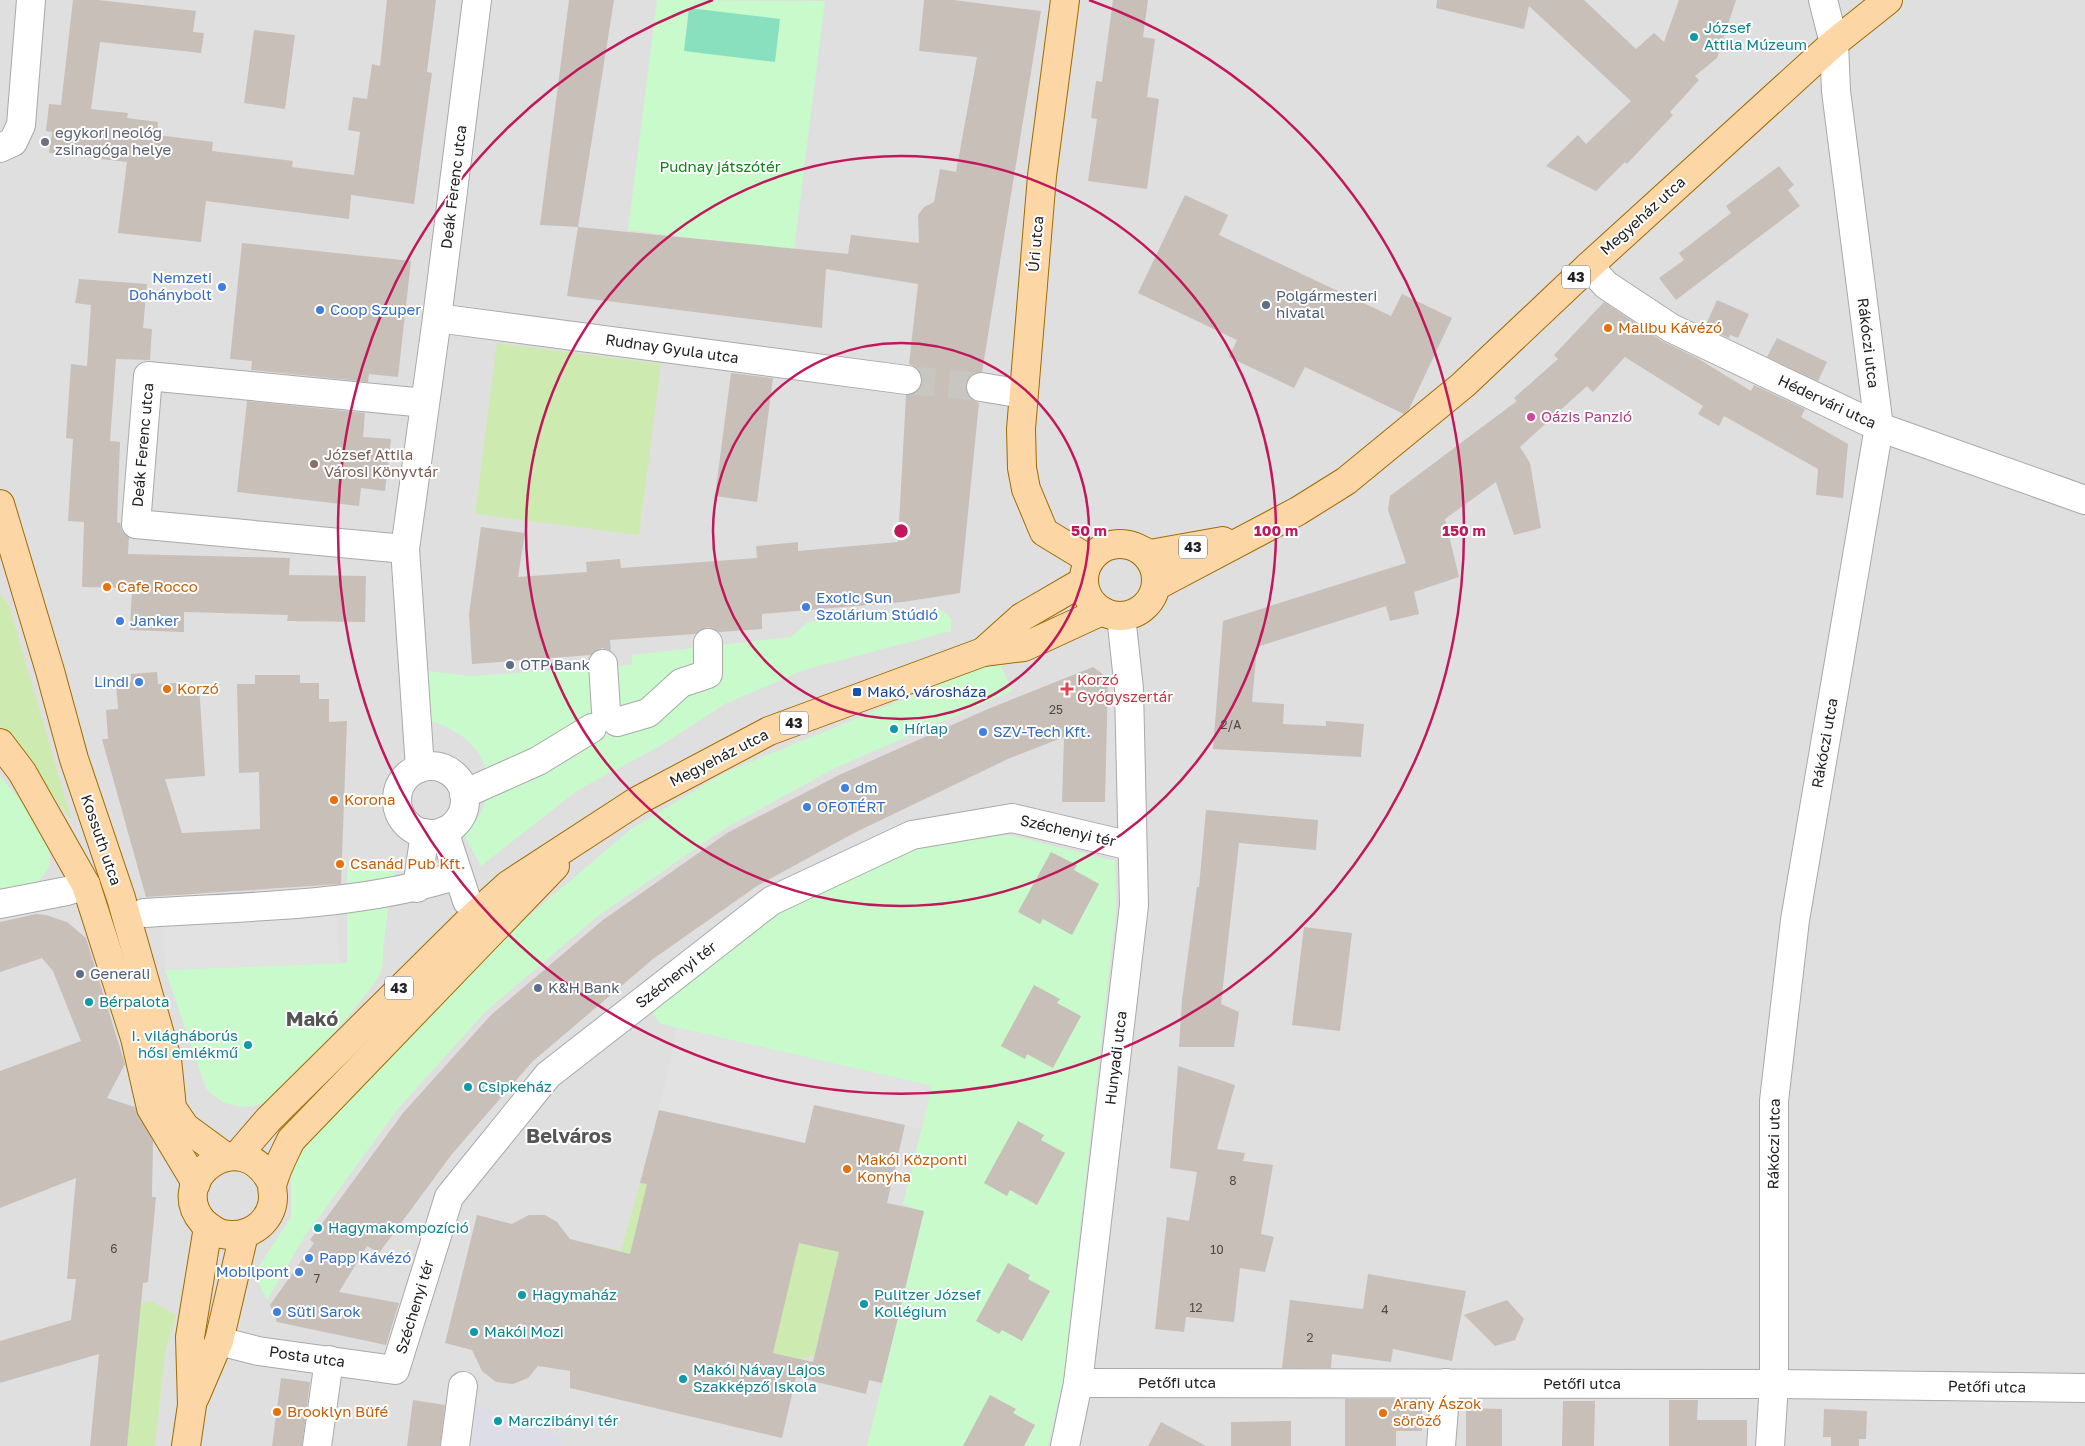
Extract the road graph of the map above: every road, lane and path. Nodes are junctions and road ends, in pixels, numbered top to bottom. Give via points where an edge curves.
1 (31, 0) edge
2 (477, 0) edge
3 (1824, 0) edge
4 (1888, 0) edge
5 (1059, 1) edge
6 (1834, 43) junction
7 (0, 148) edge
8 (1589, 266) junction
9 (437, 318) junction
10 (907, 380) tunnel mouth
11 (981, 387) tunnel mouth
12 (1023, 394) junction
13 (425, 403) junction
14 (1879, 427) junction
15 (2085, 500) edge
16 (0, 504) edge
17 (1252, 535) junction
18 (405, 549) junction
19 (7, 551) edge
20 (1105, 558) junction
21 (1156, 586) junction
22 (1121, 612) junction
23 (708, 643) dead end
24 (983, 652) junction
25 (603, 664) dead end
26 (605, 720) junction
27 (0, 743) edge
28 (420, 768) junction
29 (464, 794) junction
30 (434, 832) junction
31 (577, 841) junction
32 (1131, 846) junction
33 (458, 876) junction
34 (86, 884) junction
35 (417, 888) junction
36 (466, 901) dead end
37 (0, 904) edge
38 (144, 913) dead end
39 (232, 1156) junction
40 (196, 1183) junction
41 (272, 1184) junction
42 (208, 1227) junction
43 (244, 1234) junction
44 (219, 1342) junction
45 (329, 1360) junction
46 (395, 1370) joint
47 (1078, 1383) junction
48 (1446, 1383) junction
49 (1774, 1384) junction
50 (463, 1386) dead end
51 (2085, 1388) edge
52 (192, 1405) junction
53 (186, 1446) edge
54 (317, 1446) edge
55 (455, 1446) edge
56 (1065, 1446) edge
57 (1441, 1446) edge
58 (1770, 1446) edge

1 - 7 street via 21,125 13,142
2 - 9 street, Deák Ferenc utca
3 - 6 street, Rákóczi utca
4 - 6 main road, Megyeház utca / 43
5 - 12 main road, Úri utca
6 - 8 main road, Megyeház utca / 43
6 - 14 street, Rákóczi utca via 1836,91
8 - 14 street, Hédervári utca via 1606,285 1672,328
8 - 17 main road, Megyeház utca / 43 via 1463,385 1346,480 1298,511
9 - 10 street, Rudnay Gyula utca
9 - 13 street, Deák Ferenc utca
11 - 12 street
12 - 20 main road, Úri utca via 1022,468 1026,489 1057,523
13 - 18 street, Deák Ferenc utca
13 - 18 street, Deák Ferenc utca via 148,376 136,524
14 - 15 street, Hédervári utca
14 - 49 street, Rákóczi utca via 1795,920 1774,1102
16 - 19 main road, Kossuth utca
17 - 20 main road, 43 via 1150,554
17 - 21 main road, 43
18 - 28 street
19 - 39 main road, Kossuth utca via 121,898 167,1059 172,1108 185,1127
20 - 21 main road via 1148,556 1155,570
20 - 22 main road via 1089,598
20 - 24 main road, 43 via 1022,617
21 - 22 main road via 1151,599
22 - 24 main road, 43 via 1024,647
22 - 32 street, Hunyadi utca via 1128,668
23 - 26 street via 708,674 681,683 648,713
24 - 31 main road, Megyeház utca / 43 via 769,731 637,801
25 - 26 street
26 - 29 street via 538,761
27 - 34 main road, Kossuth utca via 22,772
28 - 29 street via 443,768 457,778
28 - 30 street via 403,781 397,802 406,823 414,830
29 - 30 street via 461,816 454,825
30 - 33 street
30 - 35 street
31 - 39 main road, 43 via 508,885 453,934
31 - 41 main road, 43 via 525,900 291,1140
32 - 46 street, Széchenyi tér via 1012,818 912,835 771,901 548,1075 449,1197
32 - 47 street, Hunyadi utca via 1134,906
33 - 35 street
33 - 36 street
34 - 37 street via 67,891
34 - 40 main road, Kossuth utca via 135,1038 151,1108
35 - 38 street via 338,900
39 - 40 main road, 43 via 213,1161 202,1170
39 - 41 main road via 259,1165
40 - 42 main road via 195,1207
41 - 43 main road, 43 via 271,1210 265,1221
42 - 43 main road via 231,1236
42 - 52 main road via 190,1337
43 - 44 main road
44 - 45 street, Posta utca via 258,1351
44 - 52 main road
45 - 46 street, Posta utca
45 - 54 street
47 - 48 street, Petőfi utca
47 - 56 street, Hunyadi utca
48 - 49 street, Petőfi utca
48 - 57 street
49 - 51 street, Petőfi utca
49 - 58 street, Rákóczi utca
50 - 55 street
52 - 53 main road

